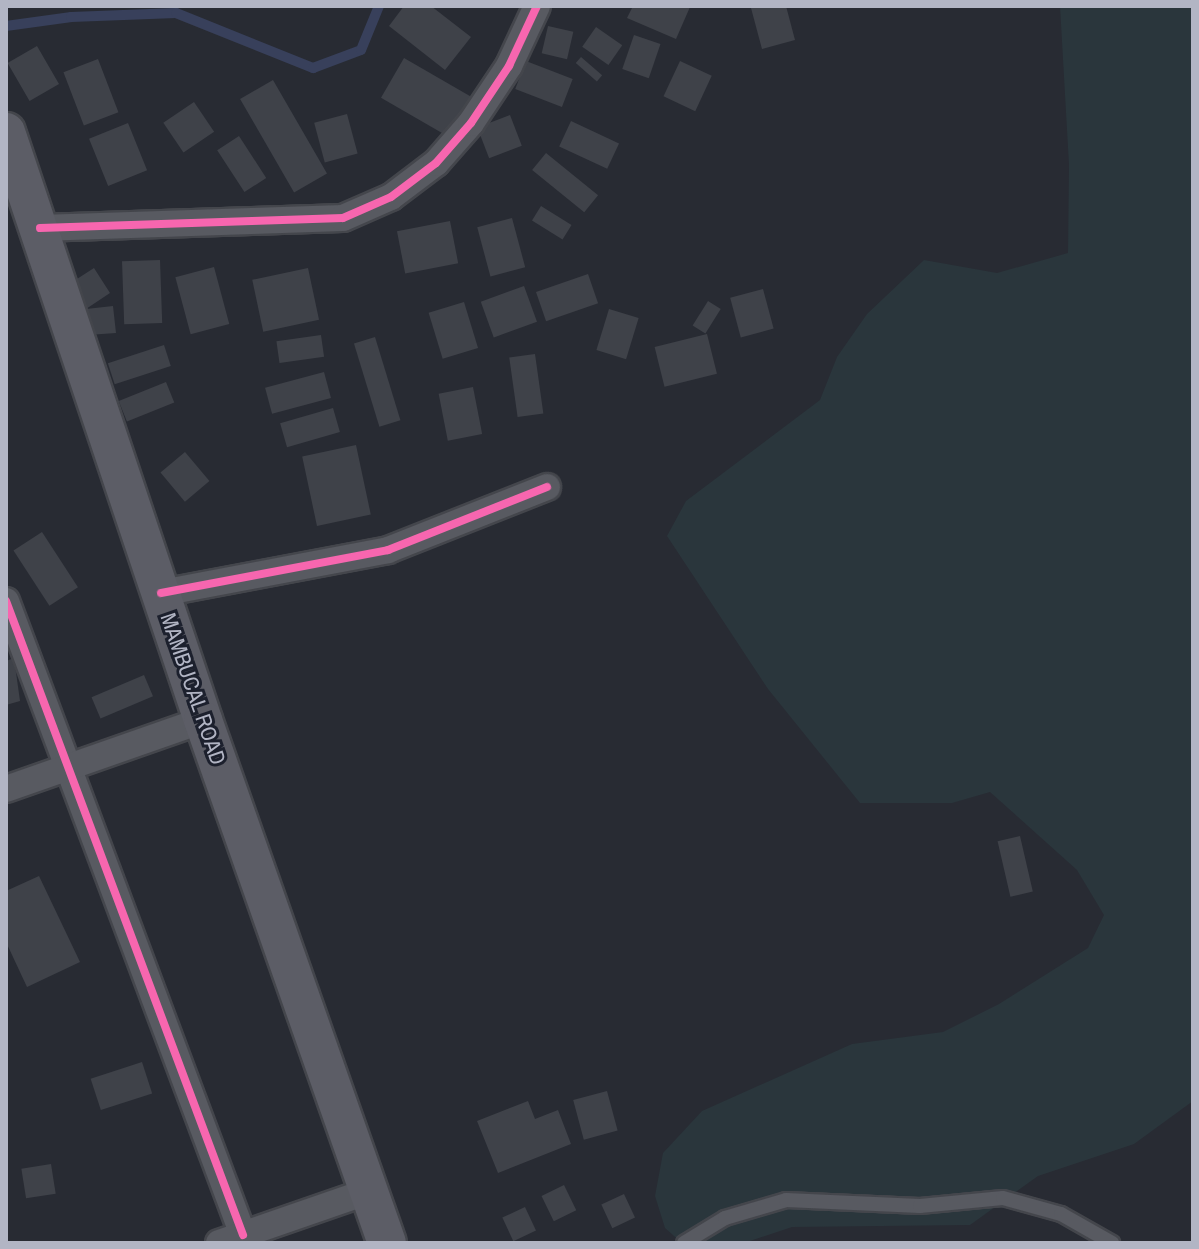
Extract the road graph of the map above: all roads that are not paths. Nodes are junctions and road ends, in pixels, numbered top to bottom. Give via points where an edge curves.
1 (537, 6) edge
2 (6, 132) edge
3 (40, 228) junction
4 (547, 487) dead end
5 (161, 593) junction
6 (6, 601) edge
7 (203, 720) junction
8 (68, 767) junction
9 (6, 789) edge
10 (369, 1191) junction
11 (231, 1239) edge
12 (387, 1243) edge
13 (684, 1243) edge
14 (1112, 1243) edge

1 - 3 street via 509,66 471,123 436,163 391,197 343,218
2 - 3 main road, MAMBUCAL ROAD
3 - 5 main road, MAMBUCAL ROAD
4 - 5 street via 388,550
5 - 7 main road, MAMBUCAL ROAD
6 - 8 street
7 - 8 street
7 - 10 main road, MAMBUCAL ROAD
8 - 9 street
8 - 11 street
10 - 11 street
10 - 12 main road, MAMBUCAL ROAD
13 - 14 lane via 725,1218 786,1200 920,1206 1003,1198 1061,1214

